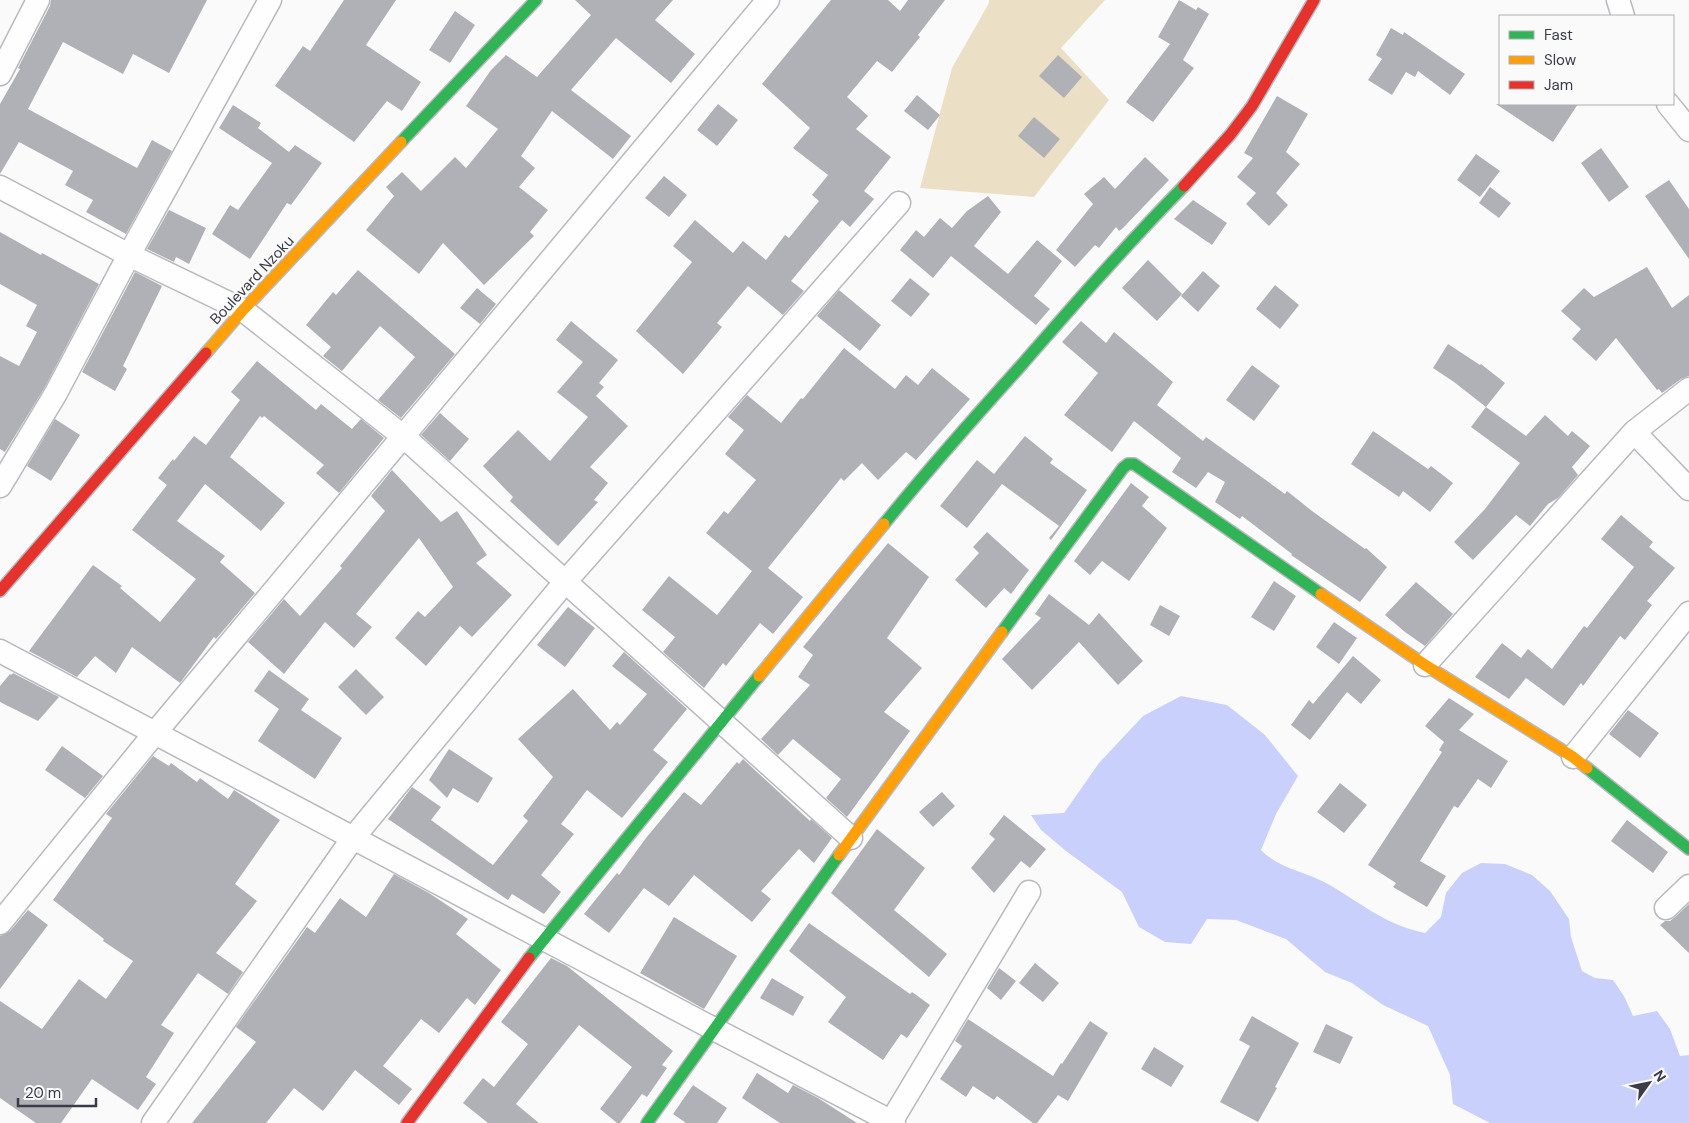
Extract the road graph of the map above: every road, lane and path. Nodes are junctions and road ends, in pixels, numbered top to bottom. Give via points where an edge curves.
1 (38, 0) edge
2 (270, 0) edge
3 (536, 0) edge
4 (768, 0) edge
5 (1314, 0) edge
6 (1618, 0) edge
7 (1623, 15) edge
8 (0, 74) edge
9 (1669, 105) edge
10 (1689, 130) edge
11 (0, 187) edge
12 (899, 203) dead end
13 (129, 255) junction
14 (243, 310) junction
15 (1689, 389) edge
16 (1634, 432) junction
17 (404, 437) junction
18 (0, 486) edge
19 (1689, 489) edge
20 (565, 582) junction
21 (0, 591) edge
22 (1689, 614) edge
23 (0, 651) edge
24 (1424, 665) junction
25 (722, 722) junction
26 (155, 734) junction
27 (1573, 757) junction
28 (353, 838) junction
29 (851, 838) junction
30 (1689, 849) edge
31 (1689, 886) edge
32 (1029, 892) dead end
33 (1666, 908) dead end
34 (0, 923) edge
35 (544, 939) junction
36 (714, 1030) junction
37 (893, 1122) edge
38 (153, 1123) edge
39 (407, 1123) edge
40 (647, 1123) edge

1 - 8 street
2 - 13 street
3 - 14 street, Boulevard Nzoku
4 - 17 street
5 - 25 street via 1252,106 1224,142 917,483
6 - 7 street
9 - 10 street
11 - 13 street
12 - 20 street
13 - 14 street
13 - 18 street via 56,393
14 - 17 street
14 - 21 street, Boulevard Nzoku
15 - 16 street
16 - 19 street
16 - 24 street
17 - 20 street
17 - 26 street
20 - 25 street
20 - 28 street
22 - 27 street
23 - 26 street
24 - 27 street
24 - 29 street via 1134,464 1128,464
25 - 29 street
25 - 35 street
26 - 28 street
26 - 34 street
27 - 30 street
28 - 35 street
28 - 38 street
29 - 36 street
31 - 33 street
32 - 37 street
35 - 36 street
35 - 39 street
36 - 37 street
36 - 40 street

